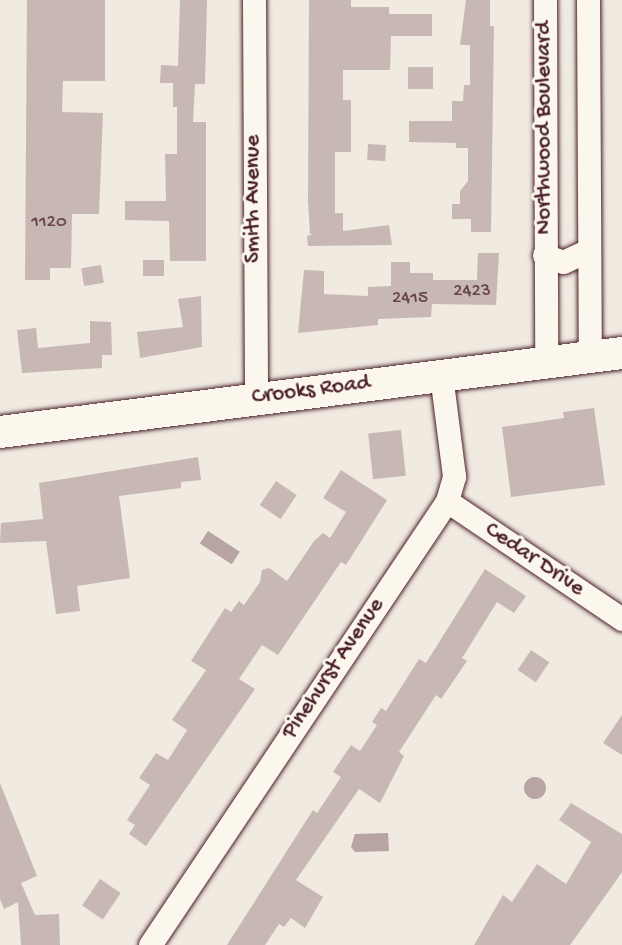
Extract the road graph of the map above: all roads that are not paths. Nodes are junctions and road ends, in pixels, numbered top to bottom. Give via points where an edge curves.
1 (254, 0) edge
2 (545, 0) edge
3 (589, 0) edge
4 (587, 251) junction
5 (544, 255) junction
6 (622, 353) edge
7 (590, 355) junction
8 (545, 360) junction
9 (441, 374) junction
10 (256, 398) junction
11 (0, 432) edge
12 (447, 501) junction
13 (622, 619) edge
14 (150, 945) edge

1 - 10 street, Smith Avenue
2 - 5 street, Northwood Boulevard
3 - 4 street, Northwood Boulevard
4 - 5 street, Northwood Boulevard via 563,262
4 - 7 street, Northwood Boulevard
5 - 8 street, Northwood Boulevard
6 - 7 main road, Crooks Road
7 - 8 main road, Crooks Road
8 - 9 main road, Crooks Road
9 - 10 main road, Crooks Road
9 - 12 street, Pinehurst Avenue via 454,476
10 - 11 main road, Crooks Road
12 - 13 street, Cedar Drive
12 - 14 street, Pinehurst Avenue

